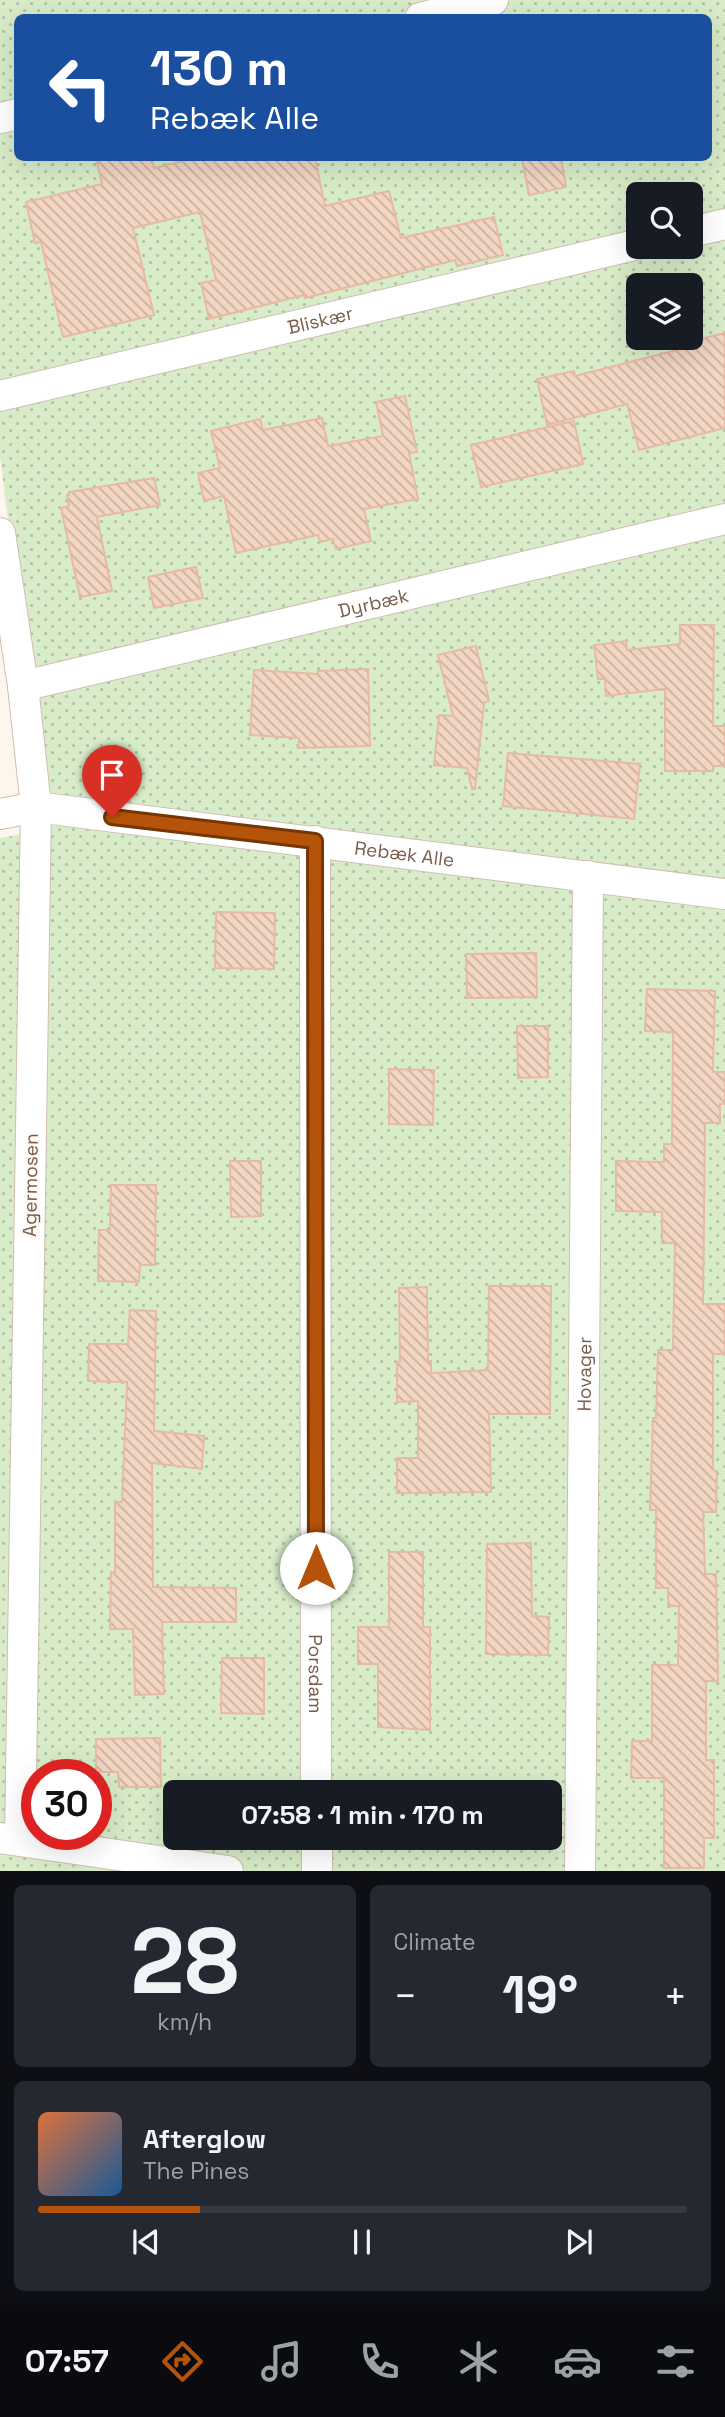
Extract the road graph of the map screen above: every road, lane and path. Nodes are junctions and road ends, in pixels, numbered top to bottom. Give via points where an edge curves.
1 (493, 0) edge
2 (436, 14) edge
3 (725, 224) edge
4 (703, 229) edge
5 (626, 247) edge
6 (0, 396) edge
7 (725, 519) edge
8 (0, 533) edge
9 (23, 686) junction
10 (36, 807) junction
11 (0, 814) edge
12 (315, 841) junction
13 (588, 876) junction
14 (725, 894) edge
15 (316, 1780) edge
16 (10, 1839) edge
17 (317, 1850) edge
18 (228, 1871) edge
19 (317, 1871) edge
20 (580, 1871) edge

1 - 2 street
3 - 4 street
5 - 6 street, Bliskær
7 - 9 street, Dyrbæk
8 - 9 street, Agermosen
9 - 10 street, Agermosen
10 - 11 street, Rebæk Alle
10 - 12 street, Rebæk Alle
10 - 16 street, Agermosen
12 - 13 street, Rebæk Alle
12 - 15 street, Porsdam
13 - 14 street, Rebæk Alle
13 - 20 street, Hovager
16 - 18 street
17 - 19 street

